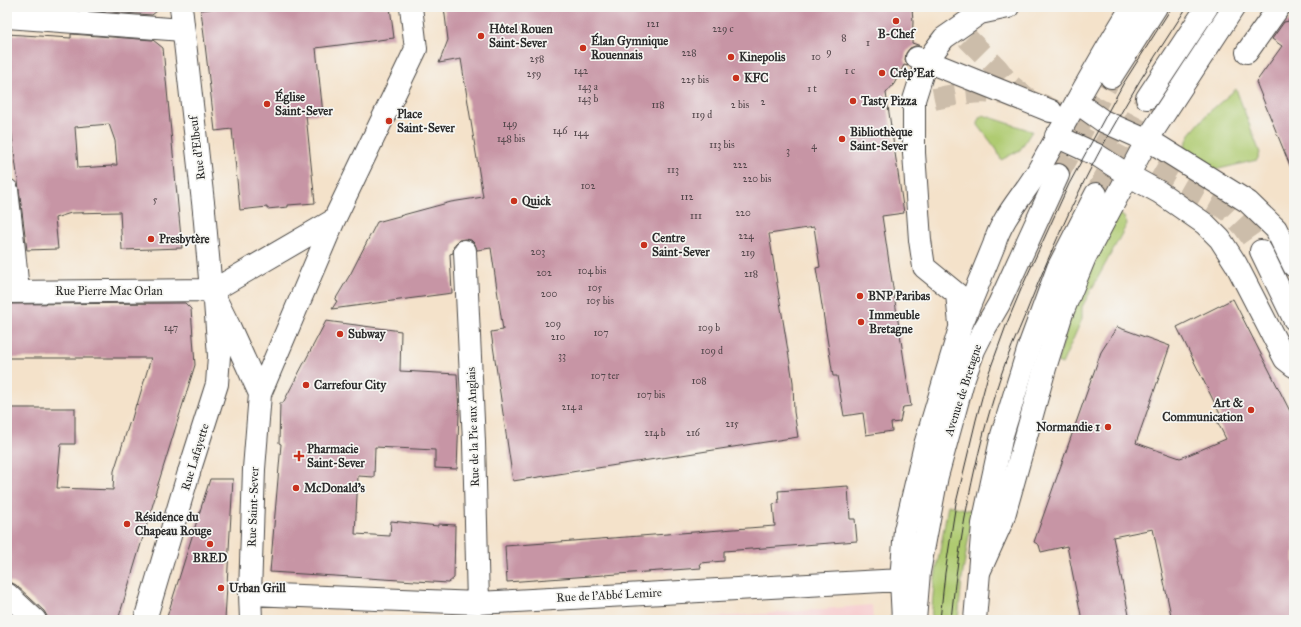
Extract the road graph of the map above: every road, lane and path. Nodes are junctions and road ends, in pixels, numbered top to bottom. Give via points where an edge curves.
1 (181, 7) edge
2 (410, 7) edge
3 (1008, 7) edge
4 (1132, 7) edge
5 (1156, 7) edge
6 (1207, 7) edge
7 (1234, 7) edge
8 (1279, 7) edge
9 (7, 17) edge
10 (183, 30) junction
11 (1247, 52) dead end
12 (922, 60) junction
13 (1111, 77) tunnel mouth
14 (1147, 98) tunnel mouth
15 (1076, 102) junction
16 (1051, 111) dead end
17 (1056, 136) junction
18 (1147, 140) junction
19 (1058, 175) tunnel mouth
20 (1128, 175) junction
21 (7, 190) edge
22 (1096, 194) tunnel mouth
23 (334, 220) junction
24 (465, 251) dead end
25 (1262, 251) tunnel mouth
26 (1294, 266) edge
27 (211, 290) junction
28 (12, 292) edge
29 (1294, 319) edge
30 (960, 328) junction
31 (1294, 366) edge
32 (260, 394) junction
33 (978, 574) junction
34 (901, 580) junction
35 (7, 594) edge
36 (250, 594) junction
37 (478, 603) junction
38 (35, 620) edge
39 (145, 620) edge
40 (251, 620) edge
41 (903, 620) edge
42 (915, 620) edge
43 (975, 620) edge

1 - 10 street, Rue d'Elbeuf
2 - 23 street via 416,49
3 - 12 street via 980,13 944,38
4 - 15 street
5 - 13 street
6 - 14 street
7 - 18 street
8 - 11 street
9 - 10 street
10 - 27 street, Rue d'Elbeuf
12 - 16 street
12 - 30 street via 914,100 914,153 920,240 924,267 957,294
15 - 17 street
15 - 18 street via 1103,120
17 - 20 street via 1097,155
17 - 30 street via 998,232
18 - 20 street
18 - 26 street via 1248,202 1276,228
19 - 42 street, Avenue de Bretagne via 999,304 974,350 964,381 937,476 918,572
20 - 31 street via 1159,192 1205,224 1220,239 1236,264 1285,359
20 - 33 street via 1085,257 1062,313 1004,519
21 - 28 street via 14,250
22 - 33 street via 1058,268 1030,344 1002,435 983,524
23 - 27 street
23 - 32 street, Rue Saint-Sever
24 - 37 street, Rue de la Pie aux Anglais
25 - 29 street
27 - 28 street, Rue Pierre Mac Orlan
27 - 32 street, Rue Saint-Sever
27 - 39 street, Rue Lafayette via 215,302 217,384
30 - 34 street via 925,445 905,530
32 - 36 street, Rue Saint-Sever via 254,469
33 - 43 street
34 - 37 street, Rue de l'Abbé Lemire
34 - 41 street
35 - 38 street
36 - 37 street, Rue de l'Abbé Lemire
36 - 40 street, Rue Saint-Sever

